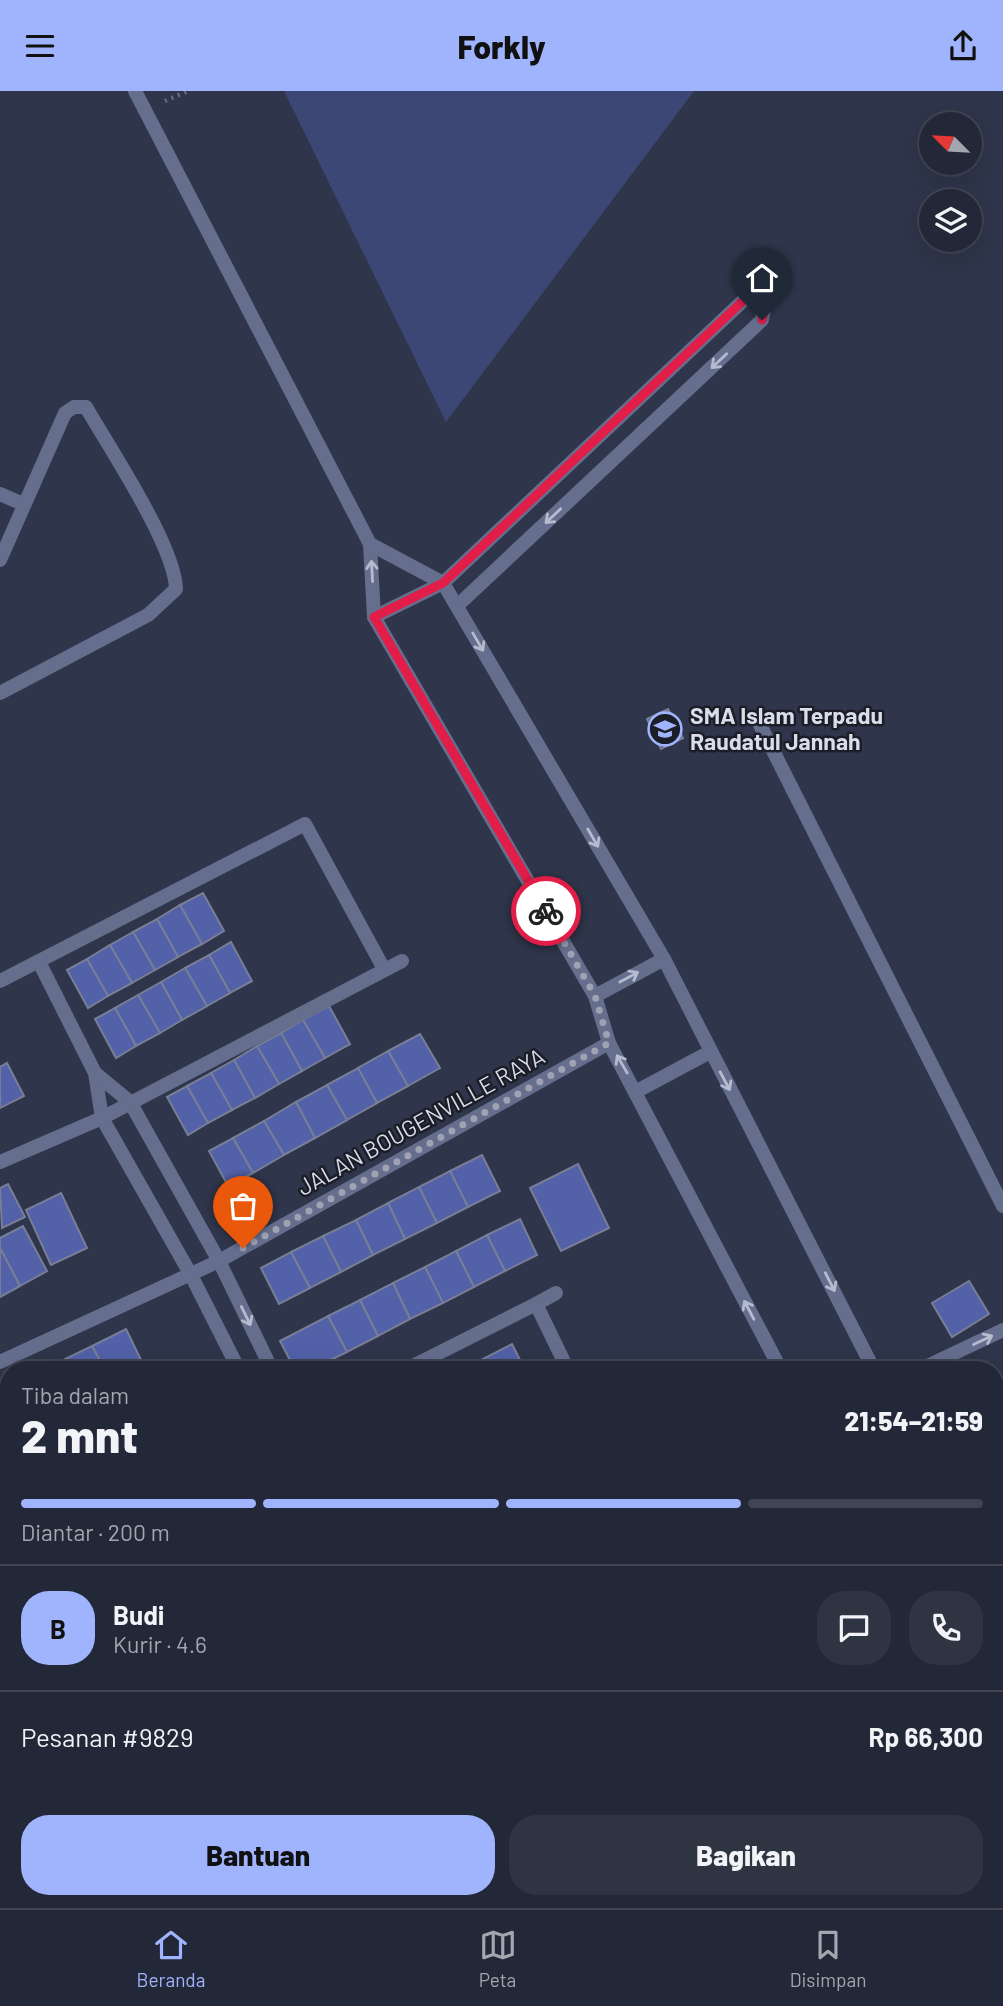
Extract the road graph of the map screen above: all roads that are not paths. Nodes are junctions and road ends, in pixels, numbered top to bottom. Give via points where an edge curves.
1 (135, 91) edge
2 (649, 390) junction
3 (664, 412) junction
4 (0, 493) edge
5 (23, 504) junction
6 (370, 544) junction
7 (1, 554) edge
8 (443, 583) junction
9 (457, 606) junction
10 (374, 617) junction
11 (0, 693) edge
12 (757, 719) dead end
13 (664, 959) junction
14 (402, 961) dead end
15 (39, 962) junction
16 (384, 969) junction
17 (0, 981) edge
18 (595, 996) junction
19 (609, 1043) junction
20 (710, 1052) junction
21 (95, 1073) junction
22 (637, 1091) junction
23 (130, 1102) junction
24 (102, 1118) junction
25 (0, 1162) edge
26 (1003, 1206) edge
27 (219, 1261) junction
28 (191, 1275) junction
29 (556, 1293) dead end
30 (536, 1304) junction
31 (1003, 1331) edge
32 (0, 1361) edge
33 (234, 1361) edge
34 (268, 1361) edge
35 (423, 1361) edge
36 (564, 1361) edge
37 (776, 1361) edge
38 (869, 1361) edge
39 (938, 1361) edge

1 - 6 street
2 - 3 street
2 -> 3 street via 746,298 758,300 764,309 762,320
2 - 8 street
3 -> 9 street
4 - 5 street
5 - 7 street
5 - 11 street via 65,413 86,407 176,571 176,589 148,615
6 - 8 street
10 -> 6 street
8 - 9 street
8 - 10 street
9 -> 13 street
10 - 18 street
12 - 26 street
18 -> 13 street
13 - 20 street
14 - 16 street
15 - 16 street via 306,824
15 - 17 street
15 - 21 street
16 - 23 street
18 - 19 street
22 -> 19 street
19 - 27 street, JALAN BOUGENVILLE RAYA
20 - 22 street
20 -> 38 street
21 - 23 street
21 - 24 street
37 -> 22 street
23 - 24 street
23 - 27 street
24 - 25 street
24 - 28 street
27 - 28 street, JALAN BOUGENVILLE RAYA
27 -> 34 street
28 - 32 street, JALAN BOUGENVILLE RAYA
28 - 33 street
29 - 30 street
30 - 35 street
30 - 36 street
39 -> 31 street

